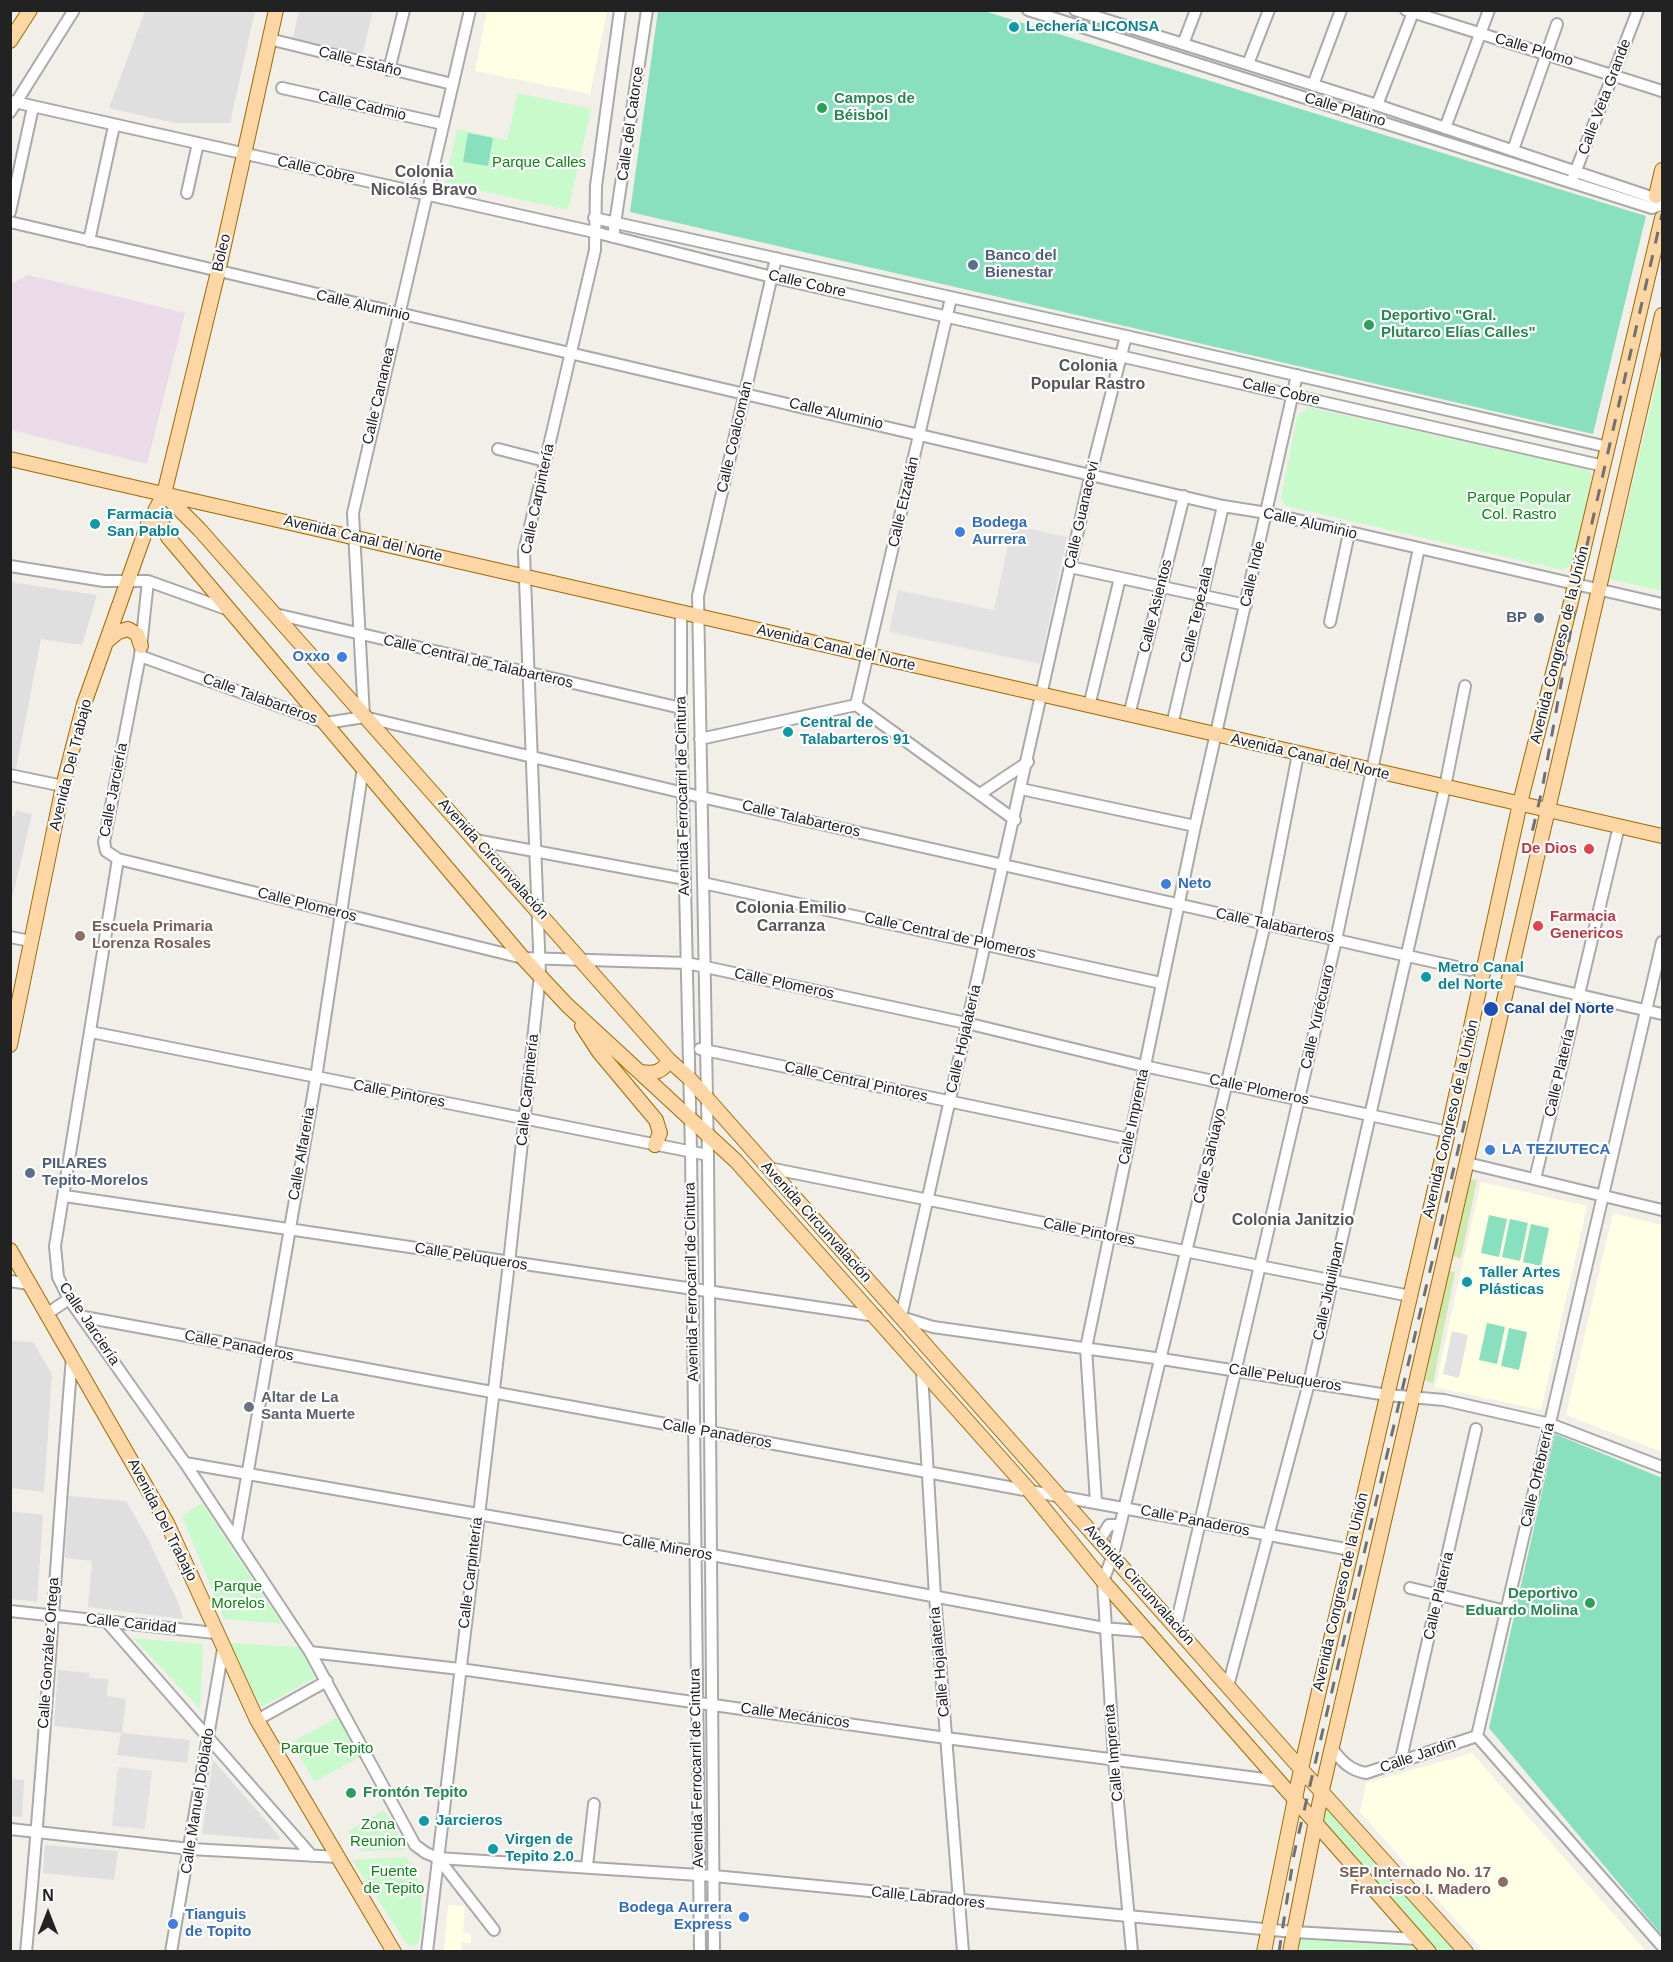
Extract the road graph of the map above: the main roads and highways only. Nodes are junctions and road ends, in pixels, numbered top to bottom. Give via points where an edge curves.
1 (30, 10) edge
2 (276, 10) edge
3 (10, 41) edge
4 (1662, 170) edge
5 (1660, 201) edge
6 (1662, 218) edge
7 (1662, 315) edge
8 (1659, 348) edge
9 (10, 459) edge
10 (164, 494) junction
11 (156, 510) junction
12 (106, 642) junction
13 (141, 651) road end
14 (1520, 803) junction
15 (1548, 810) junction
16 (1662, 836) edge
17 (567, 1005) junction
18 (10, 1046) edge
19 (669, 1060) junction
20 (641, 1072) junction
21 (655, 1144) road end
22 (10, 1250) edge
23 (1301, 1769) junction
24 (1322, 1790) junction
25 (1295, 1798) junction
26 (1315, 1824) junction
27 (394, 1952) edge
28 (1264, 1952) edge
29 (1290, 1952) edge
30 (1429, 1952) edge
31 (1466, 1952) edge

1 - 3 main road
2 - 10 main road, Boleo
4 - 5 main road
6 - 14 main road, Avenida Congreso de la Unión
7 - 8 main road, Avenida Congreso de la Unión
8 - 15 main road, Avenida Congreso de la Unión
9 - 10 main road, Avenida Canal del Norte
10 - 11 main road, Avenida Del Trabajo
10 - 14 main road, Avenida Canal del Norte
10 - 19 main road, Avenida Circunvalación
11 - 12 main road, Avenida Del Trabajo
11 - 17 main road, Avenida Circunvalación via 168,537
12 - 13 main road via 128,629 137,634
12 - 18 main road, Avenida Del Trabajo via 84,704 63,786
14 - 15 main road, Avenida Canal del Norte
14 - 23 main road, Avenida Congreso de la Unión
15 - 16 main road, Avenida Canal del Norte
15 - 24 main road, Avenida Congreso de la Unión
17 - 20 main road, Avenida Circunvalación
17 - 21 main road via 599,1052 656,1120 660,1133
19 - 20 main road via 658,1072
19 - 23 main road, Avenida Circunvalación
20 - 25 main road, Avenida Circunvalación via 706,1131 876,1316
22 - 27 main road, Avenida Del Trabajo via 167,1522 257,1720
23 - 24 main road, Avenida Circunvalación
23 - 25 main road, Avenida Congreso de la Unión
24 - 26 main road, Avenida Congreso de la Unión
24 - 31 main road, Avenida Circunvalación
25 - 26 main road, Avenida Circunvalación
25 - 28 main road, Avenida Congreso de la Unión
26 - 29 main road, Avenida Congreso de la Unión
26 - 30 main road, Avenida Circunvalación

